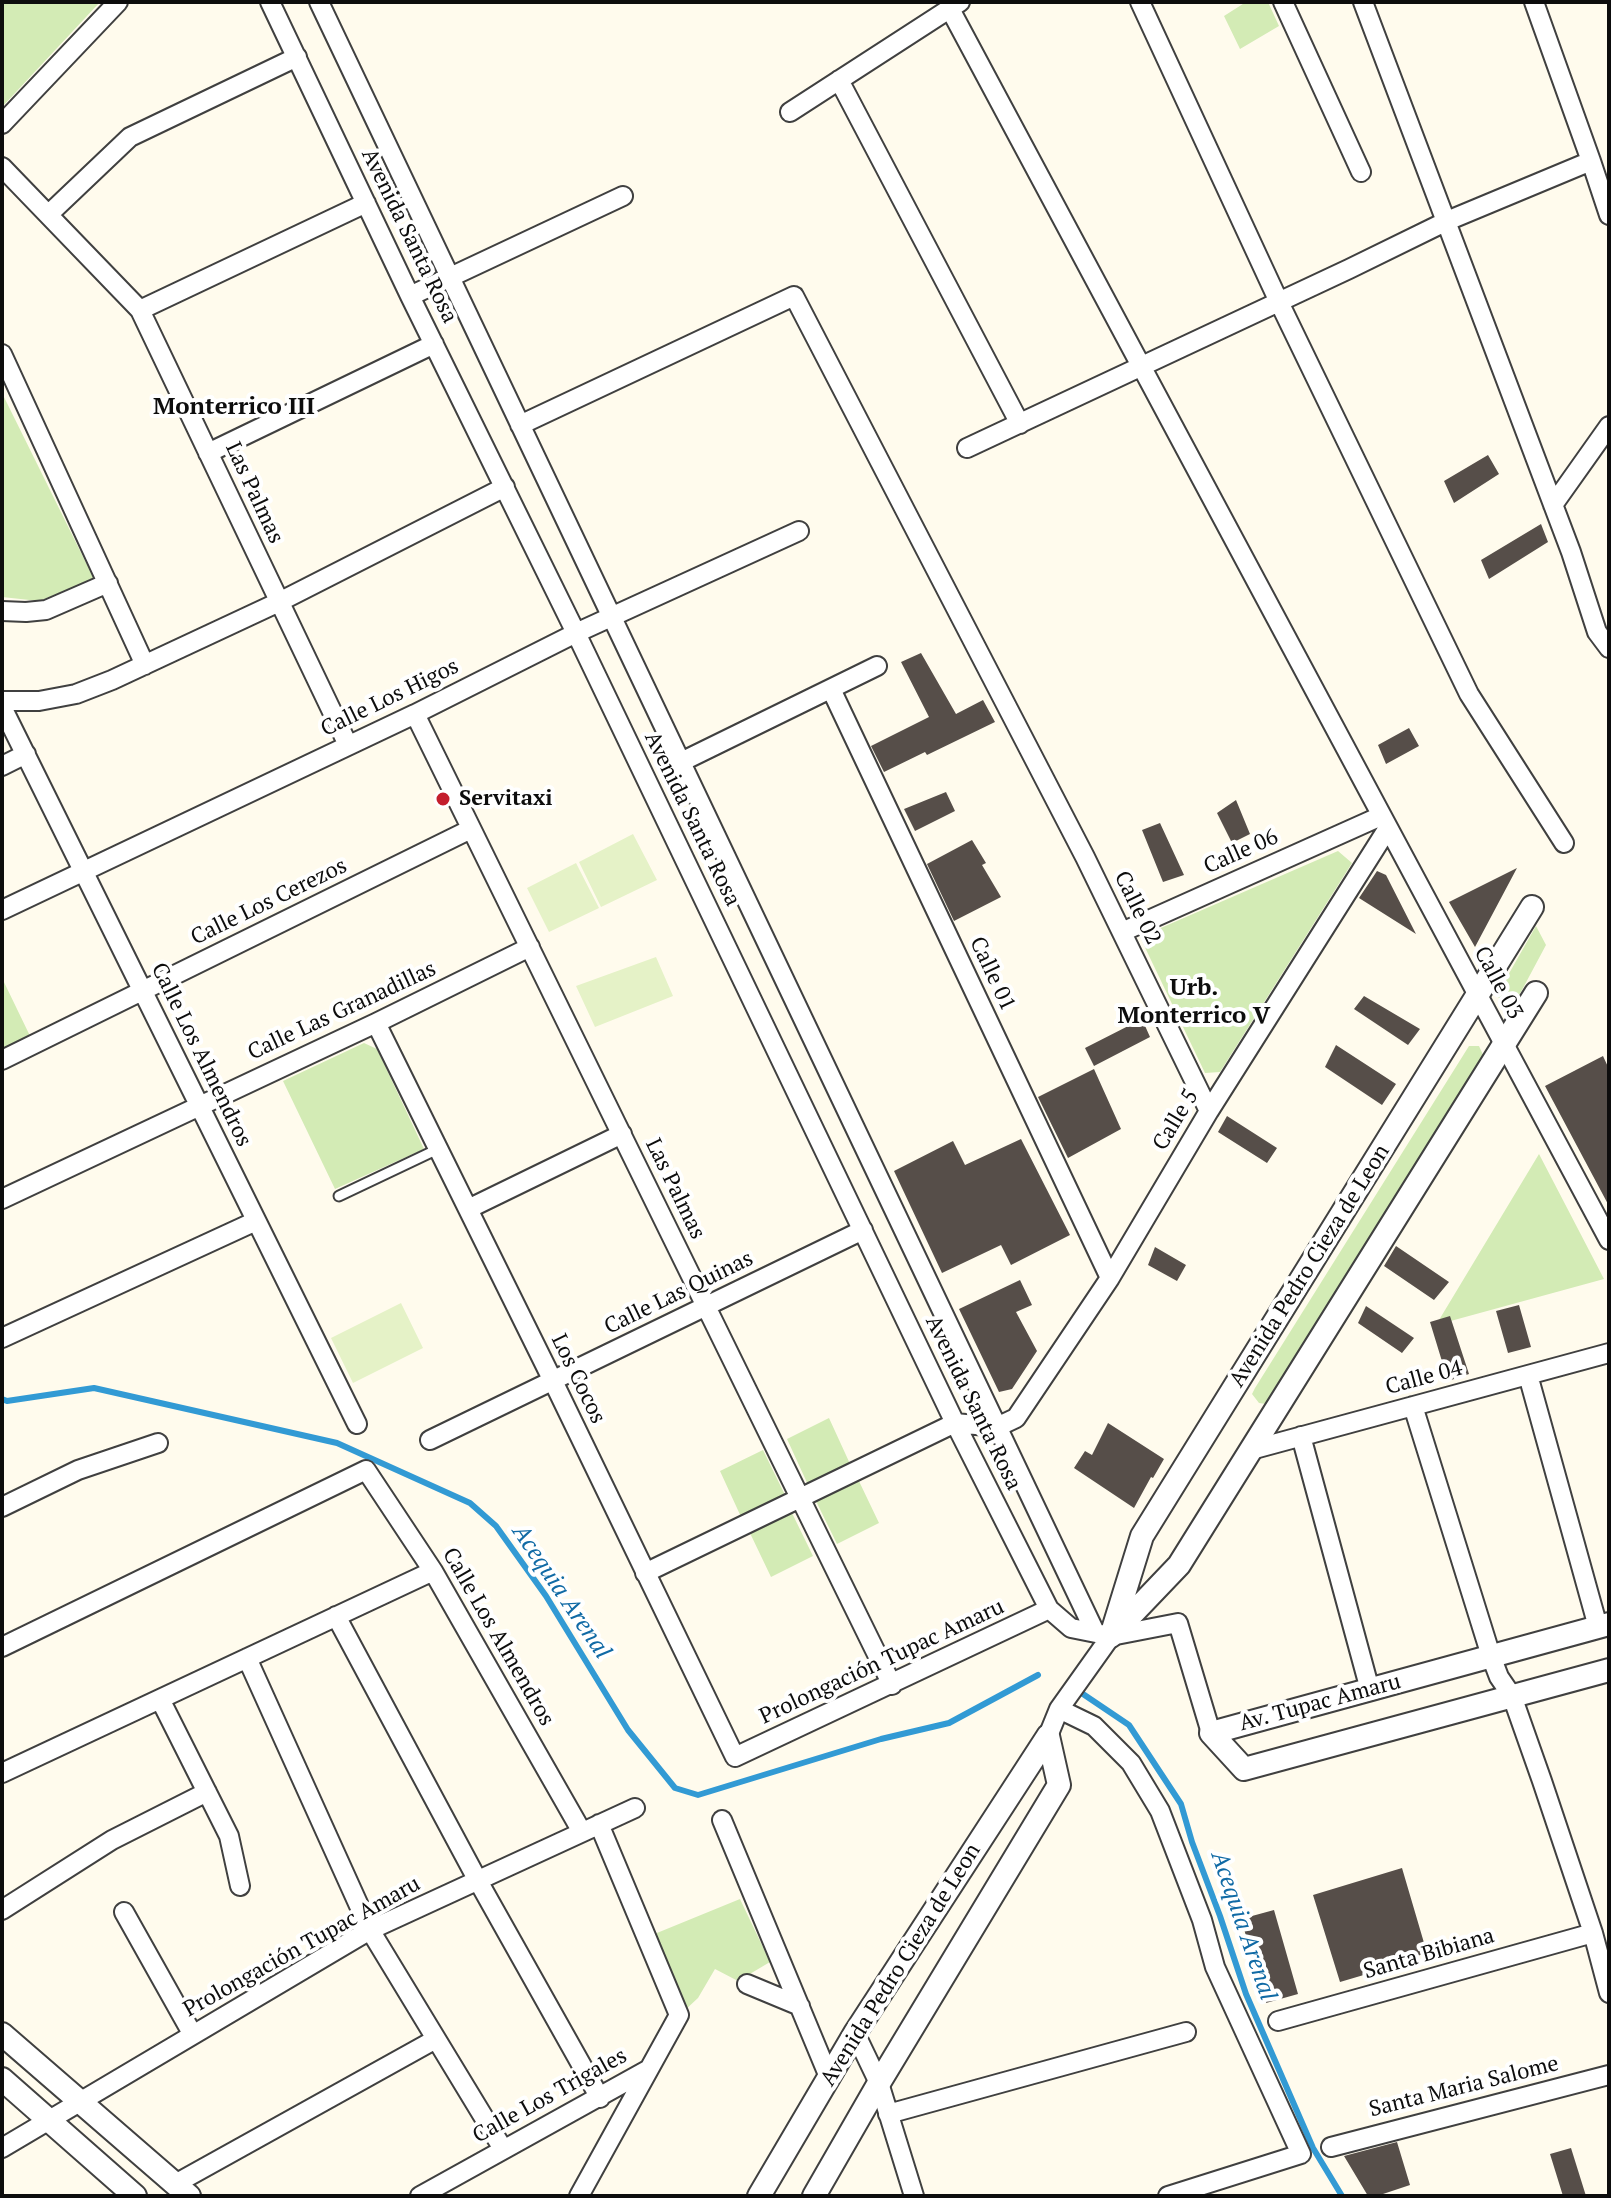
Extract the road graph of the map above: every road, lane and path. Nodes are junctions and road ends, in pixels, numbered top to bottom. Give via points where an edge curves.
1 (118, 2) edge
2 (270, 2) edge
3 (319, 2) edge
4 (1140, 2) edge
5 (1363, 2) edge
6 (1534, 2) edge
7 (1286, 3) edge
8 (955, 6) edge
9 (297, 57) junction
10 (839, 80) junction
11 (790, 112) dead end
12 (2, 124) edge
13 (1591, 161) junction
14 (2, 167) edge
15 (1361, 172) dead end
16 (623, 196) dead end
17 (366, 203) junction
18 (49, 214) junction
19 (1609, 215) edge
20 (1447, 221) junction
21 (450, 278) junction
22 (410, 296) junction
23 (1279, 302) junction
24 (140, 310) junction
25 (434, 344) junction
26 (2, 354) edge
27 (1141, 367) junction
28 (1020, 424) junction
29 (520, 425) junction
30 (1609, 426) edge
31 (967, 448) dead end
32 (208, 453) junction
33 (505, 487) junction
34 (1553, 505) junction
35 (799, 531) dead end
36 (108, 583) junction
37 (279, 602) junction
38 (2, 611) edge
39 (611, 616) junction
40 (576, 633) junction
41 (1609, 648) edge
42 (145, 665) junction
43 (877, 666) dead end
44 (831, 689) junction
45 (2, 701) edge
46 (2, 707) edge
47 (415, 714) junction
48 (348, 745) junction
49 (26, 754) junction
50 (681, 762) junction
51 (2, 766) edge
52 (1384, 822) junction
53 (471, 829) junction
54 (1564, 843) dead end
55 (84, 871) junction
56 (1532, 907) dead end
57 (2, 910) edge
58 (1122, 932) junction
59 (530, 947) junction
60 (143, 991) junction
61 (1536, 993) dead end
62 (1478, 996) junction
63 (376, 1023) junction
64 (1504, 1047) junction
65 (2, 1060) edge
66 (199, 1105) junction
67 (1209, 1111) junction
68 (622, 1134) junction
69 (438, 1149) junction
70 (339, 1196) dead end
71 (2, 1199) edge
72 (468, 1209) junction
73 (256, 1221) junction
74 (863, 1230) junction
75 (1609, 1240) edge
76 (1110, 1278) junction
77 (706, 1306) junction
78 (2, 1338) edge
79 (1609, 1353) edge
80 (1528, 1375) junction
81 (553, 1381) junction
82 (1413, 1406) junction
83 (955, 1423) junction
84 (357, 1424) dead end
85 (997, 1427) junction
86 (1301, 1436) junction
87 (430, 1440) dead end
88 (158, 1443) dead end
89 (1251, 1450) junction
90 (800, 1497) junction
91 (2, 1507) edge
92 (433, 1571) junction
93 (645, 1573) junction
94 (1049, 1609) junction
95 (336, 1616) junction
96 (1604, 1625) edge
97 (1103, 1634) junction
98 (2, 1647) edge
99 (1491, 1656) junction
100 (247, 1658) junction
101 (1609, 1670) edge
102 (892, 1685) junction
103 (1370, 1690) junction
104 (1512, 1696) junction
105 (160, 1699) junction
106 (1064, 1702) junction
107 (1211, 1733) junction
108 (1048, 1736) junction
109 (735, 1757) joint
110 (2, 1773) edge
111 (207, 1792) junction
112 (635, 1808) dead end
113 (722, 1820) dead end
114 (591, 1828) junction
115 (477, 1879) junction
116 (240, 1886) dead end
117 (2, 1910) edge
118 (124, 1912) dead end
119 (370, 1930) junction
120 (1593, 1933) junction
121 (747, 1984) dead end
122 (1609, 1993) edge
123 (800, 2006) junction
124 (679, 2015) joint
125 (1278, 2021) dead end
126 (1186, 2032) dead end
127 (855, 2033) junction
128 (2, 2034) edge
129 (193, 2035) junction
130 (436, 2039) junction
131 (649, 2069) junction
132 (1609, 2075) edge
133 (829, 2077) junction
134 (2, 2079) edge
135 (879, 2083) junction
136 (600, 2098) junction
137 (78, 2102) junction
138 (888, 2114) junction
139 (49, 2120) junction
140 (1331, 2147) dead end
141 (2, 2148) edge
142 (503, 2149) junction
143 (182, 2190) edge
144 (135, 2196) edge
145 (420, 2196) edge
146 (579, 2196) edge
147 (759, 2196) edge
148 (814, 2196) edge
149 (914, 2196) edge
150 (1168, 2196) edge

1 - 12 street
2 - 9 street, Avenida Santa Rosa
3 - 21 street, Avenida Santa Rosa
4 - 23 street
5 - 20 street
6 - 13 street
7 - 15 street
8 - 10 street
8 - 27 street, Calle 03
9 - 17 street, Avenida Santa Rosa
9 - 18 street via 130,137
10 - 11 street
10 - 28 street
13 - 19 street
13 - 20 street
14 - 18 street, Las Palmas
16 - 21 street
17 - 22 street, Avenida Santa Rosa
17 - 24 street
18 - 24 street, Las Palmas
20 - 23 street
20 - 34 street
21 - 22 street
21 - 29 street, Avenida Santa Rosa
22 - 25 street, Avenida Santa Rosa
23 - 27 street
23 - 54 street via 1469,694
24 - 32 street, Las Palmas
25 - 32 street
25 - 33 street, Avenida Santa Rosa
26 - 36 street
27 - 28 street
27 - 52 street, Calle 03
28 - 31 street
29 - 39 street, Avenida Santa Rosa
29 - 58 street, Calle 02 via 794,296
30 - 34 street
32 - 37 street, Las Palmas
33 - 37 street
33 - 40 street, Avenida Santa Rosa
34 - 41 street via 1597,632
35 - 39 street, Calle Los Higos
36 - 38 street via 46,610
36 - 42 street
37 - 42 street
37 - 48 street, Las Palmas
39 - 40 street, Calle Los Higos
39 - 50 street, Avenida Santa Rosa
40 - 47 street, Calle Los Higos
40 - 74 street, Avenida Santa Rosa
42 - 45 street via 76,694
43 - 44 street
44 - 50 street
44 - 76 street, Calle 01
46 - 49 street, Calle Los Almendros
47 - 48 street, Calle Los Higos
47 - 53 street, Las Palmas
48 - 55 street, Calle Los Higos
49 - 51 street
49 - 55 street, Calle Los Almendros
50 - 85 street, Avenida Santa Rosa
52 - 58 street, Calle 06
52 - 62 street, Calle 03
52 - 67 street, Calle 5
53 - 59 street, Las Palmas
53 - 60 street, Calle Los Cerezos
55 - 57 street, Calle Los Higos
55 - 60 street, Calle Los Almendros
56 - 62 street, Avenida Pedro Cieza de Leon
58 - 67 street, Calle 02
59 - 63 street, Calle Las Granadillas
59 - 68 street, Las Palmas
60 - 65 street, Calle Los Cerezos
60 - 66 street, Calle Los Almendros
61 - 64 street, Avenida Pedro Cieza de Leon
62 - 64 street, Calle 03
62 - 97 street, Avenida Pedro Cieza de Leon via 1142,1536
63 - 66 street, Calle Las Granadillas
63 - 69 street, Los Cocos
64 - 75 street, Calle 03
64 - 89 street, Avenida Pedro Cieza de Leon
66 - 71 street, Calle Las Granadillas
66 - 73 street, Calle Los Almendros
67 - 76 street, Calle 5
68 - 72 street
68 - 77 street, Las Palmas
69 - 70 lane
69 - 72 street, Los Cocos
72 - 81 street, Los Cocos
73 - 78 street
73 - 84 street, Calle Los Almendros
74 - 77 street, Calle Las Quinas
74 - 83 street, Avenida Santa Rosa
76 - 85 street, Calle 5 via 1016,1418
77 - 81 street, Calle Las Quinas
77 - 90 street, Las Palmas
79 - 80 street, Calle 04
80 - 82 street, Calle 04
80 - 96 street
81 - 87 street, Calle Las Quinas
81 - 93 street, Los Cocos
82 - 86 street, Calle 04
82 - 99 street
83 - 85 street
83 - 90 street
83 - 94 street, Avenida Santa Rosa
85 - 97 street, Avenida Santa Rosa
86 - 89 street, Calle 04
86 - 103 street
88 - 91 street via 78,1470
89 - 97 street, Avenida Pedro Cieza de Leon via 1179,1565
90 - 93 street
90 - 102 street, Las Palmas
92 - 95 street
92 - 98 street, Calle Los Almendros via 366,1470
92 - 114 street, Calle Los Almendros
93 - 109 street, Los Cocos
94 - 97 street via 1071,1628
94 - 102 street, Prolongación Tupac Amaru
95 - 100 street
95 - 115 street
96 - 99 street, Av. Tupac Amaru
97 - 106 street, Avenida Pedro Cieza de Leon
97 - 107 street via 1178,1623
99 - 103 street, Av. Tupac Amaru
99 - 104 street
100 - 105 street
100 - 119 street
101 - 104 street, Av. Tupac Amaru
102 - 109 street, Prolongación Tupac Amaru
103 - 107 street, Av. Tupac Amaru
104 - 107 street, Av. Tupac Amaru via 1244,1769
104 - 120 street
105 - 110 street
105 - 111 street
106 - 108 street, Avenida Pedro Cieza de Leon
106 - 150 street via 1131,1763 1160,1811 1215,1967 1301,2154
108 - 127 street, Avenida Pedro Cieza de Leon
108 - 135 street, Avenida Pedro Cieza de Leon via 1059,1785
111 - 116 street via 229,1836
111 - 117 street via 112,1840
112 - 114 street, Prolongación Tupac Amaru
113 - 123 street
114 - 115 street, Prolongación Tupac Amaru
114 - 124 street, Calle Los Almendros
115 - 119 street, Prolongación Tupac Amaru
115 - 136 street
118 - 129 street
119 - 129 street, Prolongación Tupac Amaru
119 - 130 street
120 - 122 street
120 - 125 street, Santa Bibiana
121 - 123 street
123 - 133 street
124 - 131 street, Calle Los Trigales
126 - 138 street
127 - 133 street, Avenida Pedro Cieza de Leon
127 - 135 street
128 - 137 street
129 - 137 street, Prolongación Tupac Amaru
130 - 142 street
130 - 143 street
131 - 136 street, Calle Los Trigales
131 - 146 street
132 - 140 street, Santa Maria Salome
133 - 147 street, Avenida Pedro Cieza de Leon
134 - 139 street
135 - 138 street
135 - 148 street, Avenida Pedro Cieza de Leon
136 - 142 street, Calle Los Trigales
137 - 139 street, Prolongación Tupac Amaru
137 - 143 street
138 - 149 street
139 - 141 street, Prolongación Tupac Amaru
139 - 144 street
142 - 145 street, Calle Los Trigales

